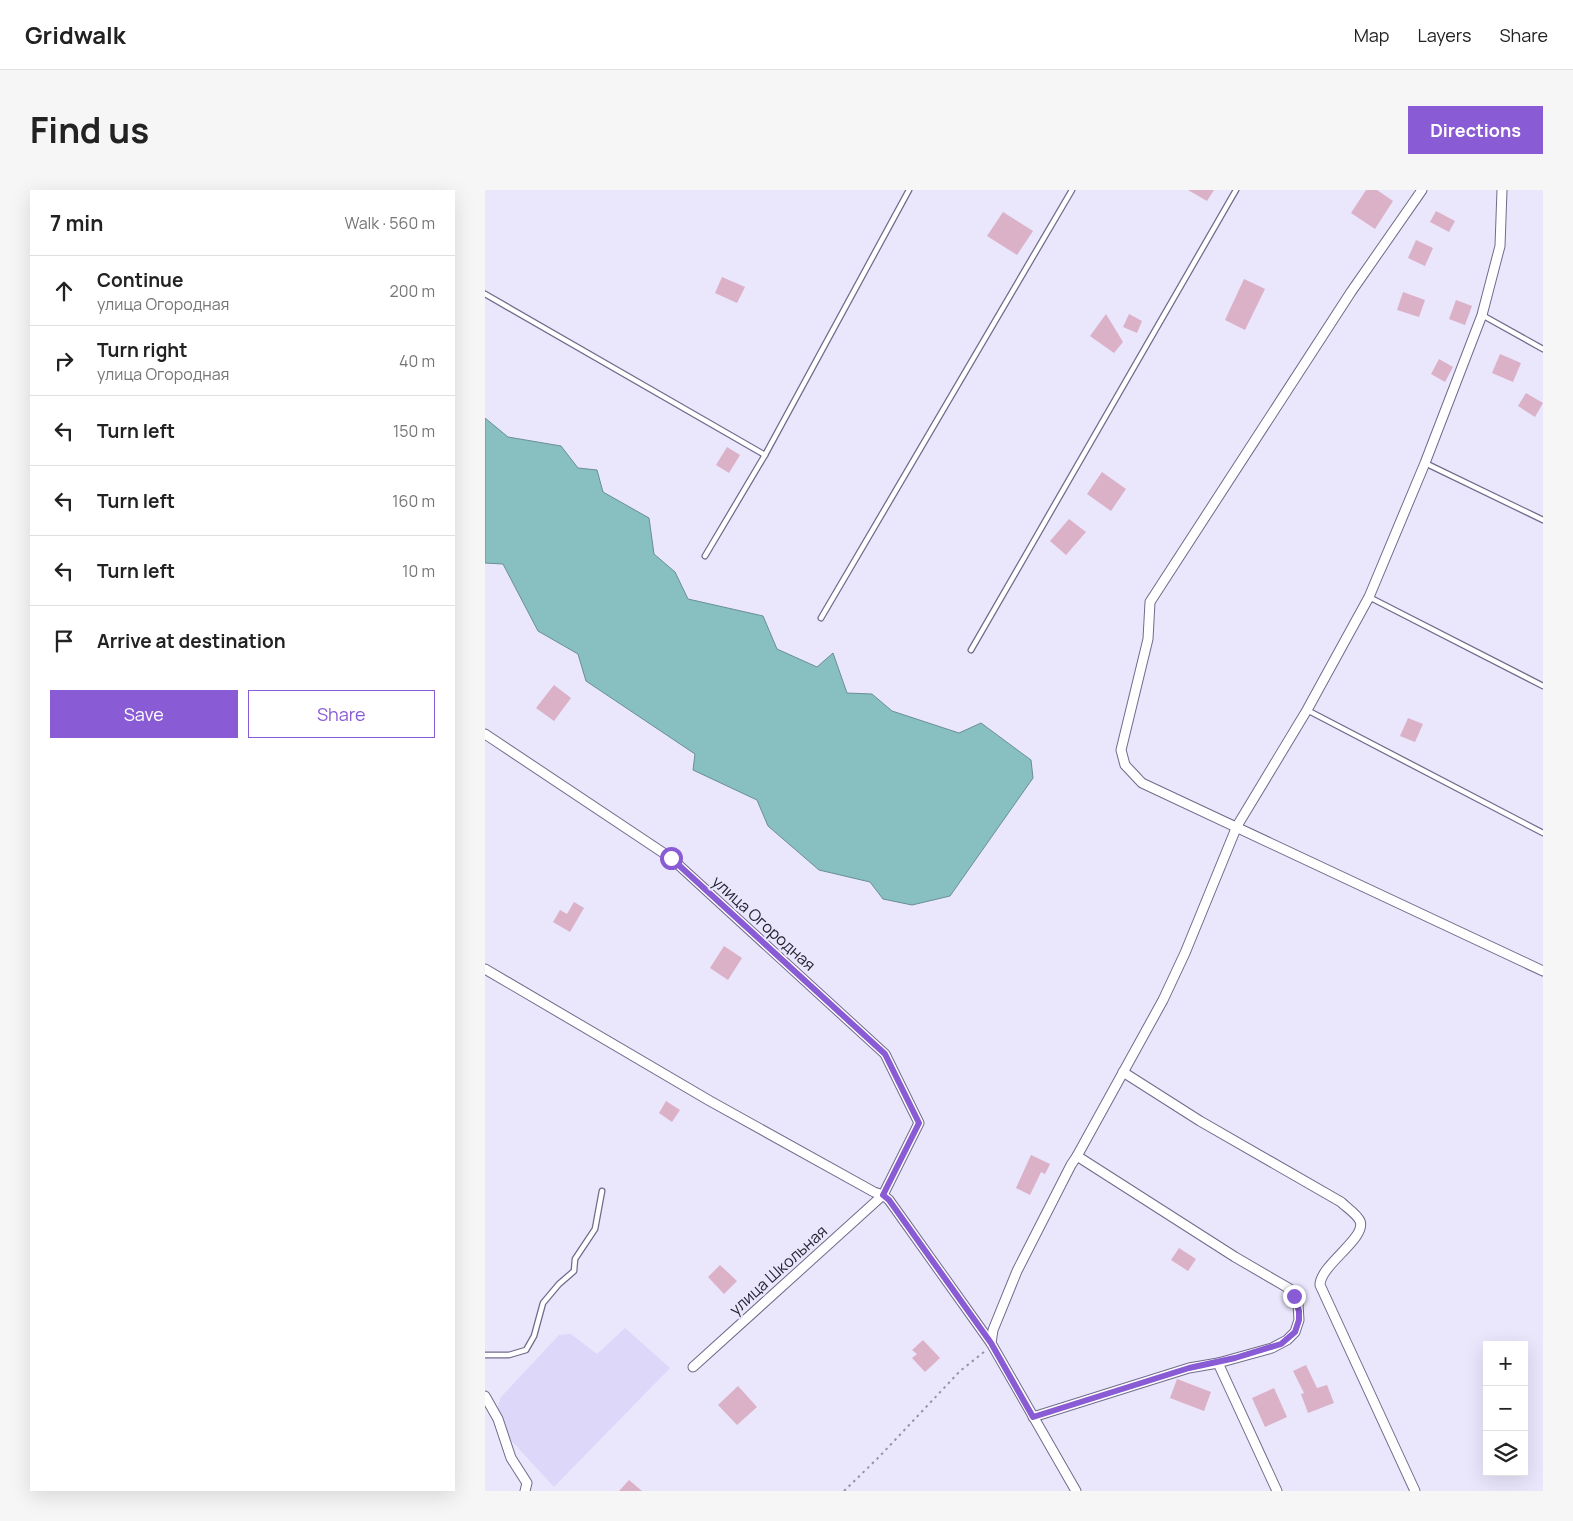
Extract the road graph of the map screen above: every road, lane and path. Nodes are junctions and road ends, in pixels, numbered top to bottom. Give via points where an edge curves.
1 (909, 190) edge
2 (1072, 190) edge
3 (1236, 190) edge
4 (1422, 190) edge
5 (1502, 190) edge
6 (485, 294) edge
7 (1482, 315) junction
8 (1543, 350) edge
9 (765, 455) junction
10 (1425, 463) junction
11 (1543, 520) edge
12 (705, 556) dead end
13 (1369, 597) junction
14 (821, 618) dead end
15 (971, 650) dead end
16 (1543, 686) edge
17 (1307, 710) junction
18 (485, 734) edge
19 (1237, 826) junction
20 (1543, 833) edge
21 (485, 969) edge
22 (1543, 971) edge
23 (1123, 1072) junction
24 (1077, 1156) junction
25 (602, 1191) dead end
26 (883, 1195) junction
27 (991, 1343) junction
28 (485, 1355) edge
29 (1218, 1363) junction
30 (693, 1367) dead end
31 (485, 1396) edge
32 (1033, 1417) junction
33 (525, 1491) edge
34 (844, 1491) edge
35 (1076, 1491) edge
36 (1277, 1491) edge
37 (1415, 1491) edge

1 - 9 lane
2 - 14 lane
3 - 15 lane
4 - 19 street via 1351,292 1151,602 1148,639 1121,750 1125,765 1142,782
5 - 7 street via 1500,246
6 - 9 lane
7 - 8 lane
7 - 10 street
9 - 12 lane
10 - 11 lane
10 - 13 street
13 - 16 lane
13 - 17 street
17 - 19 street
17 - 20 lane
18 - 26 street, улица Огородная via 671,858 885,1054 919,1123
19 - 22 street
19 - 23 street via 1163,1000
21 - 26 street via 709,1101
23 - 24 street
23 - 37 street via 1200,1121 1341,1202 1359,1218 1361,1223 1354,1239 1324,1272 1321,1284
24 - 27 street via 1017,1271 993,1330
24 - 29 street via 1290,1289 1298,1304 1295,1332 1272,1348
25 - 28 lane via 595,1229 575,1259 574,1271 543,1303 534,1336 526,1350 509,1355
26 - 27 street
26 - 30 street, улица Школьная
27 - 32 street
27 - 34 path via 983,1354 960,1370
29 - 32 street via 1189,1368
29 - 36 street
31 - 33 street via 498,1419 511,1458 527,1483
32 - 35 street

